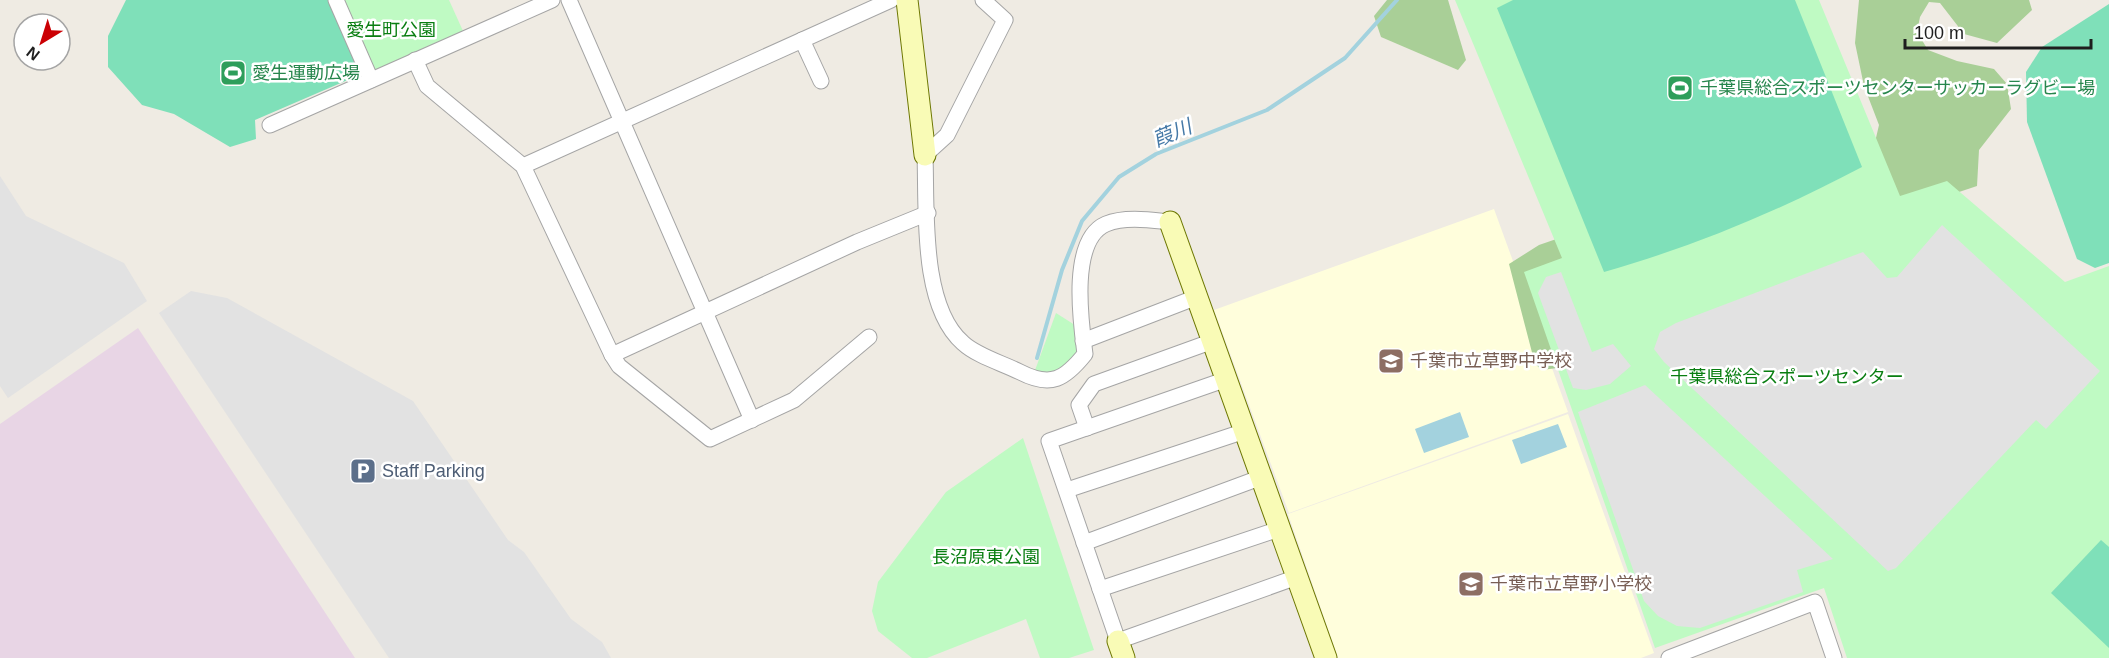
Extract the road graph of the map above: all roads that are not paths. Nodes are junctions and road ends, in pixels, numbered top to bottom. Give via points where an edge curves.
1 (336, 0) edge
2 (552, 0) edge
3 (569, 0) edge
4 (891, 0) edge
5 (907, 0) edge
6 (983, 0) edge
7 (802, 40) junction
8 (415, 60) junction
9 (371, 80) junction
10 (821, 81) dead end
11 (621, 120) junction
12 (270, 124) dead end
13 (925, 155) junction
14 (523, 166) junction
15 (928, 213) junction
16 (1170, 222) joint
17 (1197, 297) junction
18 (706, 313) junction
19 (869, 337) dead end
20 (1083, 341) junction
21 (1213, 341) junction
22 (612, 355) junction
23 (1227, 379) junction
24 (752, 420) junction
25 (1087, 428) junction
26 (1245, 431) junction
27 (1262, 477) junction
28 (1067, 490) junction
29 (1279, 529) junction
30 (1084, 543) junction
31 (1297, 577) junction
32 (1100, 589) junction
33 (1121, 649) edge
34 (1326, 658) edge
35 (1669, 658) edge
36 (1834, 658) edge

1 - 9 street
2 - 8 street
3 - 11 street
4 - 7 street
5 - 13 street
6 - 13 street via 1005,20 947,135
7 - 10 street
7 - 11 street
8 - 9 street
8 - 14 street via 427,86
9 - 12 street
11 - 14 street
11 - 18 street
13 - 15 street
14 - 22 street
15 - 18 street
15 - 20 street via 927,257 943,312 951,331 964,345 1024,375 1052,381 1071,372 1085,354
16 - 17 street
16 - 20 street via 1122,221 1096,231 1082,268 1079,312
17 - 20 street
17 - 21 street
18 - 22 street
18 - 24 street
19 - 24 street via 794,400
21 - 23 street
21 - 25 street via 1094,384 1079,405
22 - 24 street via 619,366 710,439
23 - 25 street
23 - 26 street
25 - 28 street via 1049,441
26 - 27 street
26 - 28 street
27 - 29 street
27 - 30 street
28 - 30 street
29 - 31 street
29 - 32 street
30 - 32 street
31 - 33 street
31 - 34 street
32 - 33 street
35 - 36 street via 1815,602

